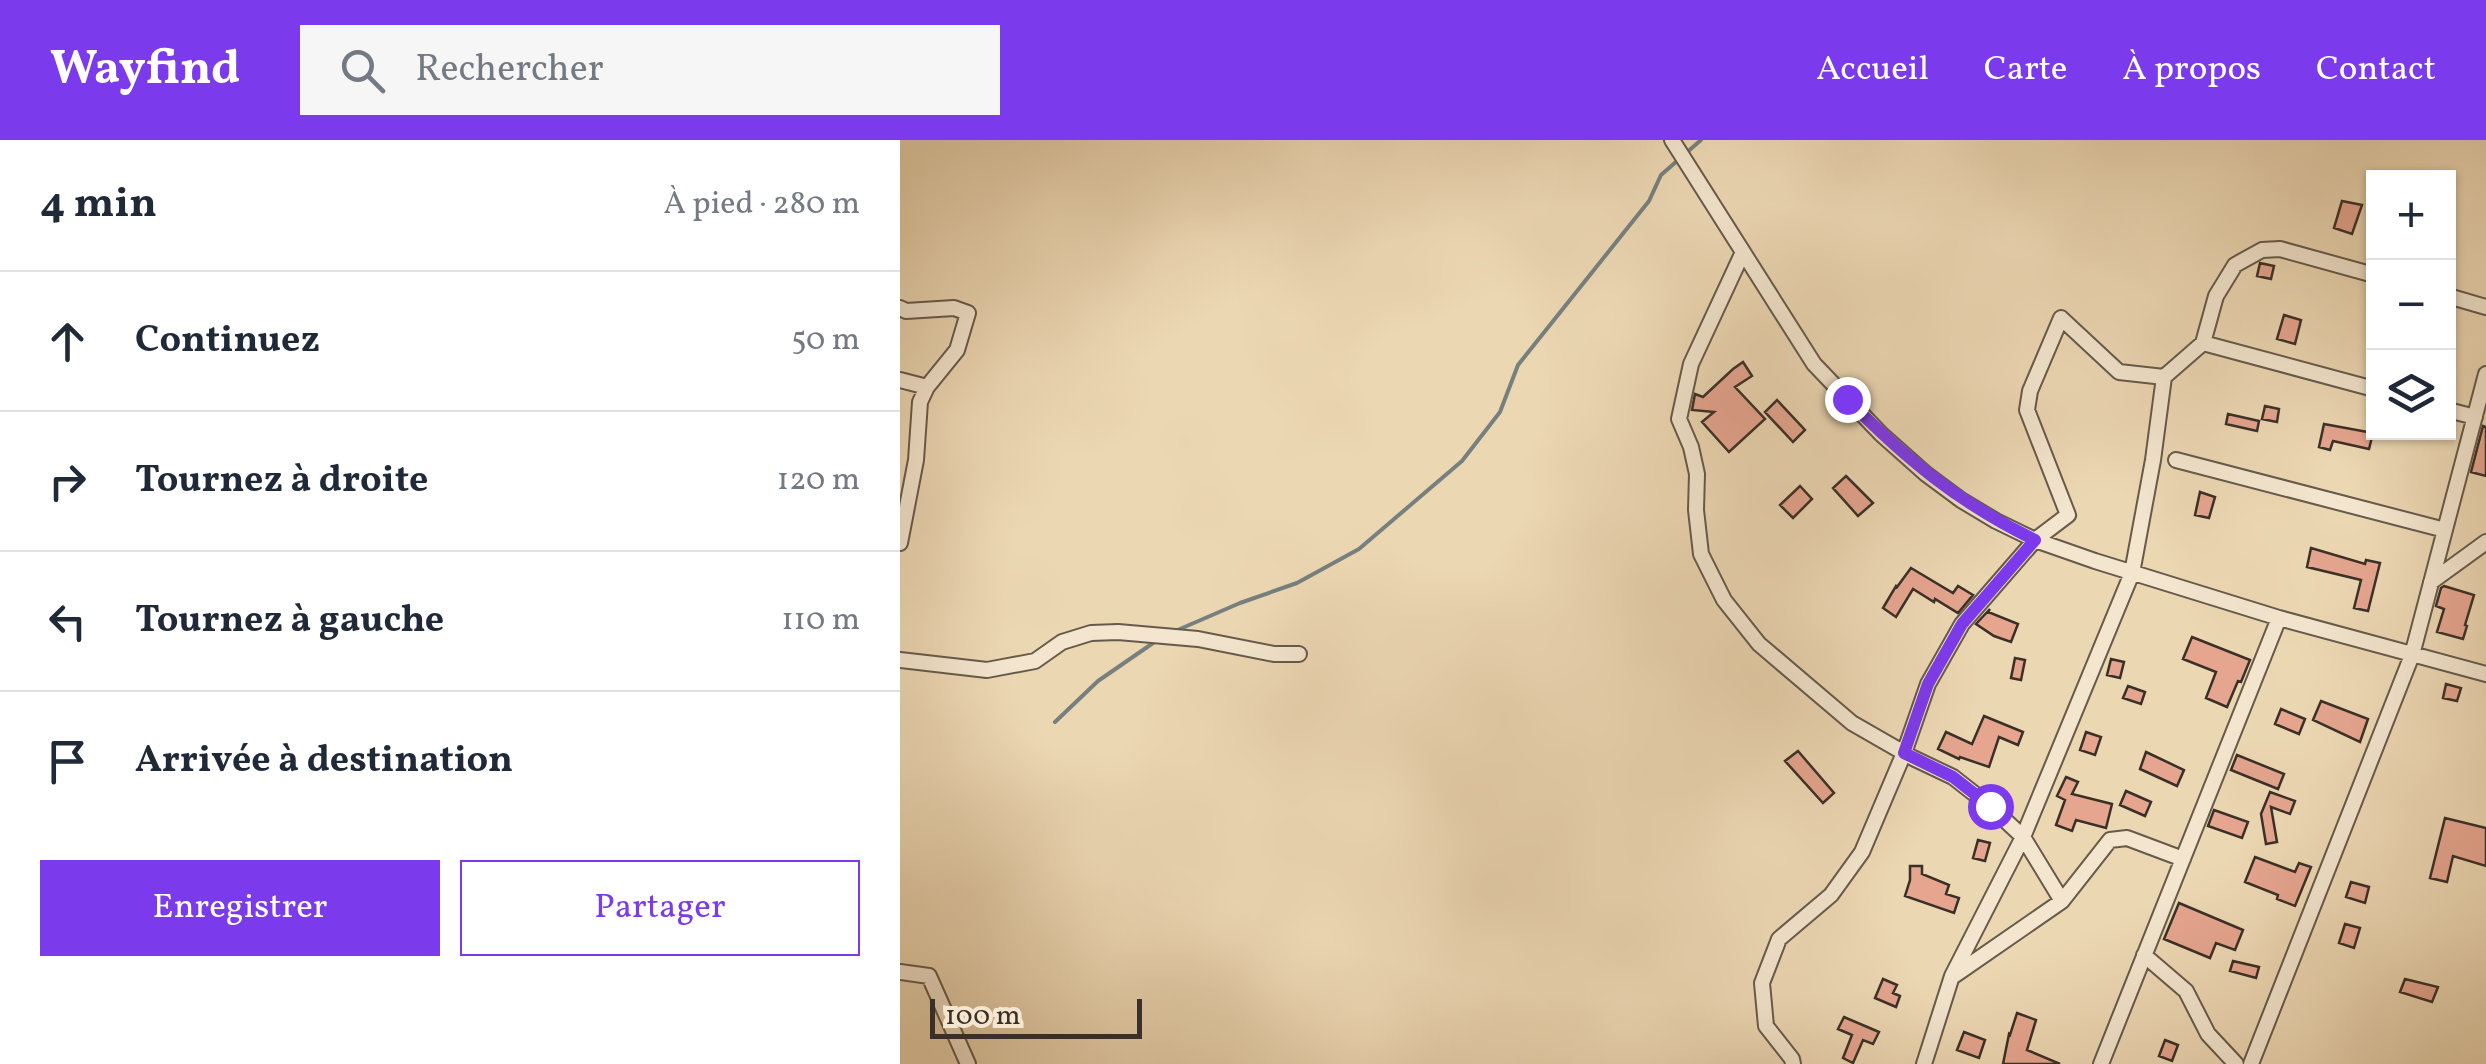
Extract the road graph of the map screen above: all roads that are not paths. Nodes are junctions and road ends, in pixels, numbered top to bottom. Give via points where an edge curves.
1 (1672, 140) edge
2 (1742, 252) junction
3 (2366, 273) edge
4 (2456, 298) edge
5 (2486, 307) edge
6 (900, 308) edge
7 (2204, 343) junction
8 (2486, 374) edge
9 (2164, 377) junction
10 (900, 380) edge
11 (927, 387) junction
12 (2366, 388) edge
13 (2456, 412) edge
14 (2474, 417) junction
15 (2176, 460) dead end
16 (2445, 530) junction
17 (2035, 540) junction
18 (2486, 542) edge
19 (900, 543) edge
20 (2132, 573) junction
21 (2431, 582) junction
22 (2278, 618) junction
23 (1299, 654) dead end
24 (2412, 654) junction
25 (900, 660) edge
26 (2486, 674) edge
27 (1904, 753) junction
28 (2023, 837) junction
29 (2183, 859) junction
30 (2062, 901) junction
31 (2144, 955) junction
32 (900, 972) edge
33 (1952, 976) junction
34 (968, 1064) edge
35 (1793, 1064) edge
36 (1924, 1064) edge
37 (2101, 1064) edge
38 (2236, 1064) edge
39 (2250, 1064) edge

1 - 2 street
2 - 17 street via 1814,364 1881,434 1961,500
2 - 27 street via 1692,364 1679,419 1697,474 1700,554 1724,600 1759,644 1852,724
3 - 7 street via 2262,250 2235,266 2225,281
4 - 5 street
6 - 11 street via 968,313 957,350
7 - 9 street
7 - 12 street
8 - 14 street
9 - 17 street via 2119,372 2061,318 2026,410 2068,516
9 - 20 street
10 - 11 street
11 - 19 street
13 - 14 street
14 - 16 street
15 - 16 street
16 - 21 street
17 - 20 street
17 - 27 street via 1962,624 1928,684
18 - 21 street
20 - 22 street
20 - 28 street
21 - 24 street
22 - 24 street
22 - 29 street
23 - 25 street via 1118,632 1062,642 1035,662 987,670
24 - 26 street
24 - 39 street
27 - 28 street via 1953,777
27 - 35 street via 1862,852 1831,895 1779,940 1762,983 1766,1026
28 - 30 street
28 - 33 street
29 - 30 street via 2128,838 2110,840
29 - 31 street
30 - 33 street
31 - 37 street
31 - 38 street via 2186,991 2208,1034
32 - 34 street via 930,976
33 - 36 street

